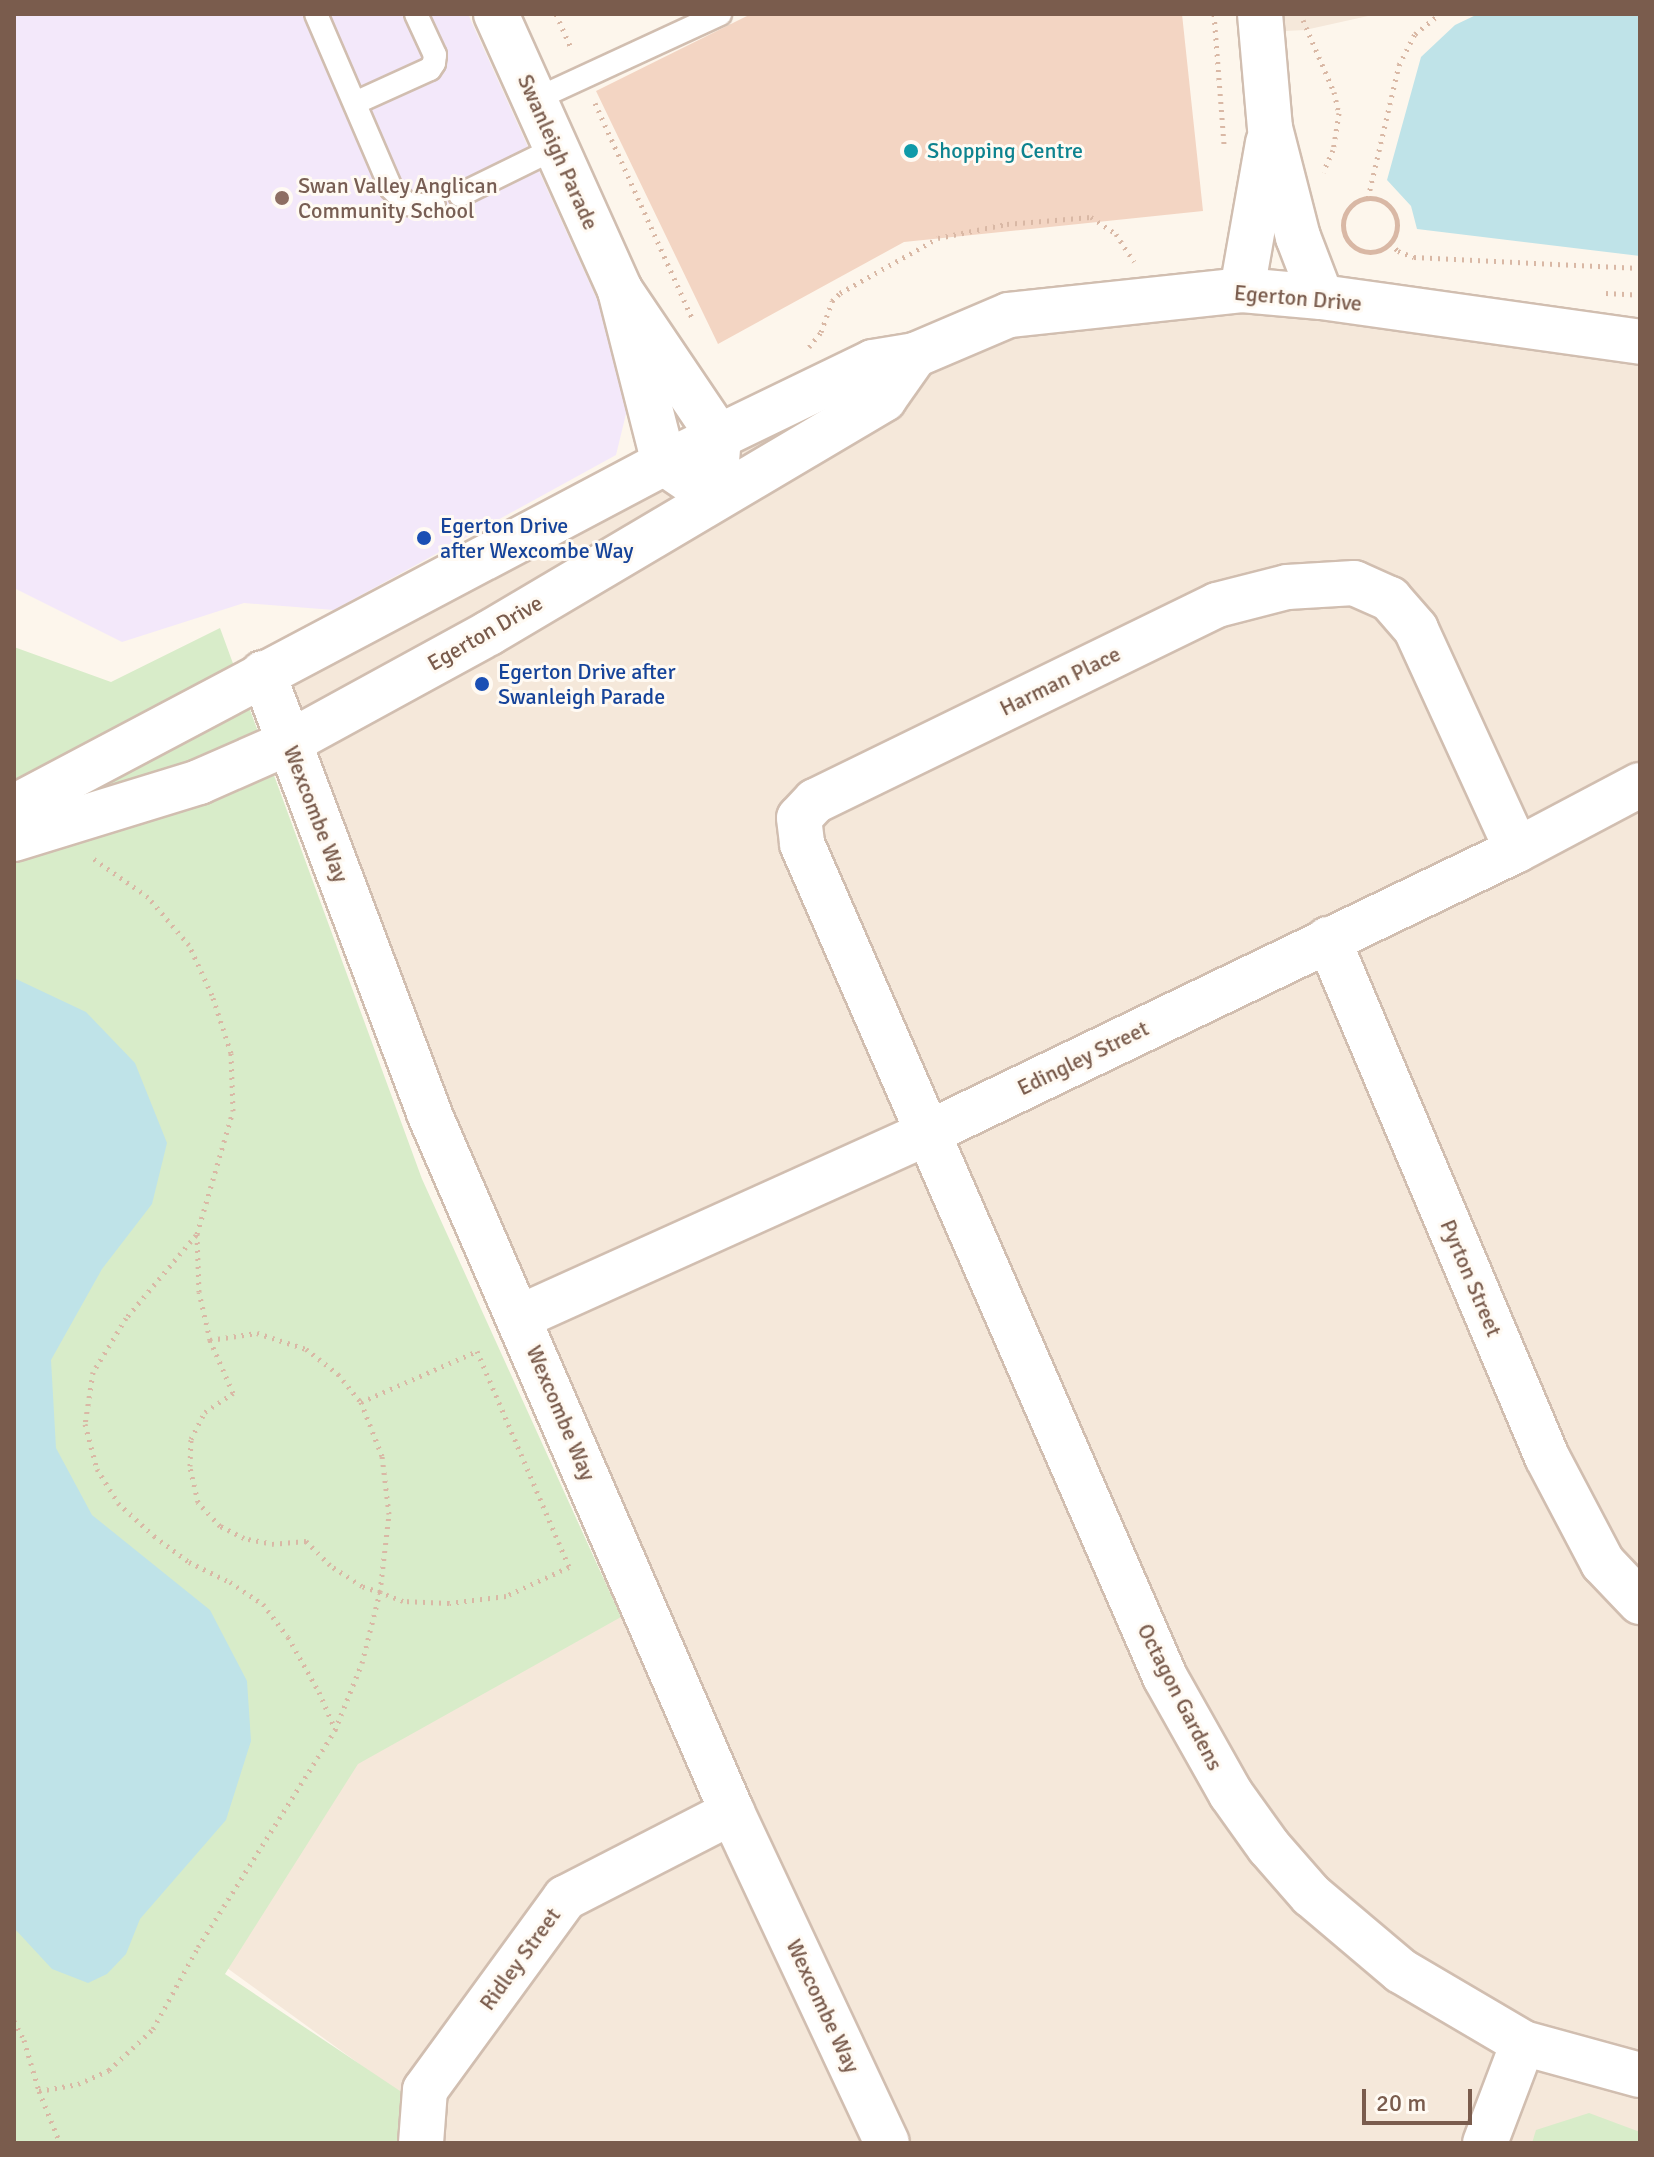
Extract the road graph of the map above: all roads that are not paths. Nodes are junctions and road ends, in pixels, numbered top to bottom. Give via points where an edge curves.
1 (316, 14) edge
2 (416, 14) edge
3 (496, 14) edge
4 (720, 14) edge
5 (1260, 14) edge
6 (534, 100) junction
7 (355, 103) junction
8 (1270, 128) junction
9 (556, 148) junction
10 (460, 195) dead end
11 (434, 206) dead end
12 (620, 290) junction
13 (1242, 290) junction
14 (1321, 297) junction
15 (1640, 342) edge
16 (915, 355) junction
17 (719, 437) junction
18 (664, 463) junction
19 (714, 497) junction
20 (263, 673) junction
21 (290, 742) junction
22 (1640, 785) edge
23 (14, 807) edge
24 (14, 839) edge
25 (1517, 850) junction
26 (1328, 939) junction
27 (930, 1132) junction
28 (520, 1317) junction
29 (1640, 1602) edge
30 (732, 1812) junction
31 (1523, 2043) junction
32 (1640, 2075) edge
33 (421, 2143) edge
34 (887, 2143) edge
35 (1485, 2143) edge

1 - 7 lane
2 - 7 lane via 435,55 430,69
3 - 6 street, Swanleigh Parade
4 - 6 lane
5 - 8 street
6 - 9 street, Swanleigh Parade
7 - 11 lane via 391,188 407,204
8 - 13 street
8 - 14 street via 1298,237
9 - 10 lane
9 - 12 street, Swanleigh Parade
12 - 17 street, Swanleigh Parade
12 - 18 street, Swanleigh Parade
13 - 14 street, Egerton Drive
13 - 16 street, Egerton Drive via 1009,315
14 - 15 street, Egerton Drive
16 - 17 street, Egerton Drive via 873,362
16 - 19 street, Egerton Drive via 884,399
17 - 18 street, Egerton Drive
17 - 19 street
18 - 19 street
18 - 20 street, Egerton Drive
19 - 21 street, Egerton Drive via 489,633
20 - 21 street, Wexcombe Way
20 - 23 street, Egerton Drive
21 - 24 street, Egerton Drive via 199,782
21 - 28 street, Wexcombe Way via 429,1113
22 - 25 street, Edingley Street
25 - 26 street, Edingley Street
25 - 27 street, Harman Place via 1416,629 1390,599 1354,583 1287,587 1217,605 815,801 799,818 802,844
26 - 27 street, Edingley Street
26 - 29 street, Pyrton Street via 1547,1457 1603,1563
27 - 28 street, Edingley Street
27 - 31 street, Octagon Gardens via 1165,1677 1231,1794 1279,1859 1348,1930 1448,2002
28 - 30 street, Wexcombe Way
30 - 33 street, Ridley Street via 565,1898 425,2090
30 - 34 street, Wexcombe Way
31 - 32 street, Octagon Gardens
31 - 35 street

